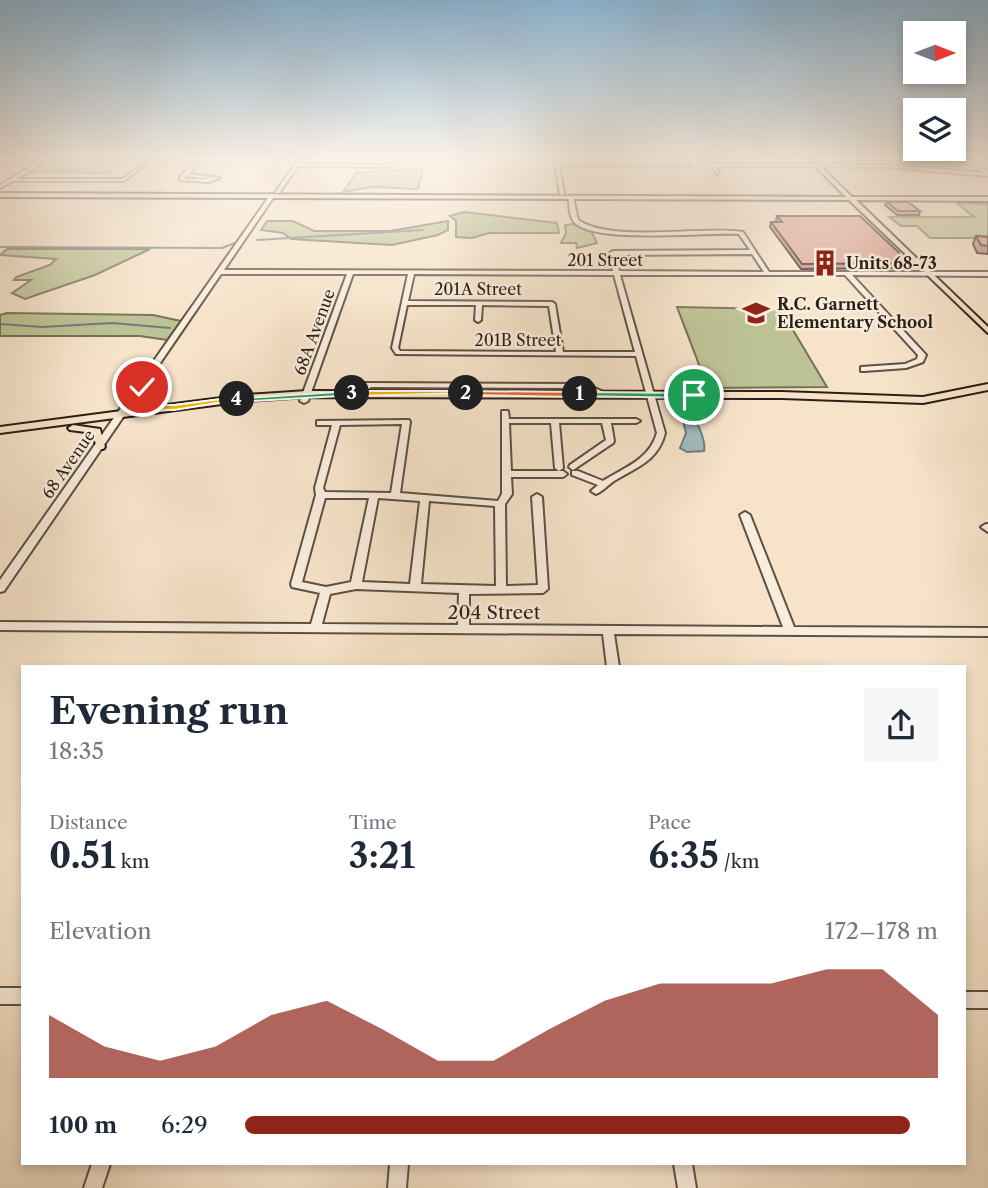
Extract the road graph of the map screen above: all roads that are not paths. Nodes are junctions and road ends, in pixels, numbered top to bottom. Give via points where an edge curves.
1 (266, 212) edge
2 (573, 212) edge
3 (869, 212) edge
4 (754, 252) junction
5 (221, 272) junction
6 (350, 273) junction
7 (411, 273) junction
8 (616, 274) junction
9 (768, 274) junction
10 (847, 274) junction
11 (988, 274) edge
12 (935, 275) junction
13 (404, 303) junction
14 (479, 303) junction
15 (478, 320) dead end
16 (988, 320) edge
17 (988, 331) edge
18 (560, 353) junction
19 (639, 354) junction
20 (864, 369) dead end
21 (988, 380) edge
22 (142, 387) junction
23 (988, 387) edge
24 (604, 394) joint
25 (305, 397) junction
26 (806, 397) joint
27 (653, 398) junction
28 (899, 398) junction
29 (174, 408) junction
30 (120, 418) junction
31 (555, 421) junction
32 (606, 421) junction
33 (636, 421) dead end
34 (320, 423) dead end
35 (337, 423) junction
36 (74, 428) junction
37 (0, 430) edge
38 (0, 438) edge
39 (100, 447) junction
40 (574, 470) junction
41 (561, 471) junction
42 (506, 474) junction
43 (321, 495) junction
44 (374, 495) junction
45 (396, 495) junction
46 (537, 498) dead end
47 (425, 499) junction
48 (500, 504) junction
49 (745, 514) dead end
50 (356, 585) junction
51 (415, 587) junction
52 (0, 588) edge
53 (501, 589) junction
54 (464, 590) junction
55 (326, 591) junction
56 (0, 626) edge
57 (315, 628) junction
58 (463, 629) junction
59 (608, 630) junction
60 (789, 631) junction
61 (988, 632) edge
62 (613, 665) edge
63 (0, 996) edge
64 (21, 996) edge
65 (966, 1000) edge
66 (988, 1000) edge
67 (101, 1165) edge
68 (399, 1165) edge
69 (683, 1165) edge
70 (93, 1188) edge
71 (397, 1188) edge
72 (687, 1188) edge

1 - 5 street, 68 Avenue
2 - 4 street via 574,219 591,228 616,232 741,233
3 - 12 main road
4 - 8 street via 614,252
4 - 9 street
5 - 6 street, 201 Street
5 - 22 street, 68 Avenue
6 - 7 street, 201 Street
6 - 25 street, 68A Avenue
7 - 8 street, 201 Street
7 - 13 street
8 - 9 street, 201 Street
8 - 19 street
9 - 10 street, 201 Street
10 - 12 street, 201 Street
10 - 20 street via 922,355 906,366
11 - 12 street, 201 Street
12 - 16 main road
12 - 17 main road
13 - 14 street, 201A Street
13 - 18 street, 201B Street via 395,348 398,353
14 - 15 street
14 - 18 street, 201A Street via 552,304
18 - 19 street, 201B Street
19 - 27 street
21 - 28 main road
22 - 29 main road via 145,405
22 - 30 street, 68 Avenue
23 - 28 main road via 923,400
24 - 25 main road
24 - 27 main road
25 - 27 main road
25 - 29 main road
25 - 30 main road
26 - 27 main road via 774,401
26 - 28 main road
27 - 40 street via 661,426 659,443 650,456 599,488
29 - 30 main road
30 - 36 main road
30 - 37 main road
30 - 39 street, 68 Avenue
31 - 32 street
31 - 41 street
31 - 42 street via 505,417
32 - 33 street
32 - 40 street via 610,441
34 - 35 street
35 - 43 street
35 - 45 street via 406,422
36 - 38 main road
36 - 39 main road via 97,432
39 - 52 street, 68 Avenue
40 - 41 street
41 - 42 street
42 - 48 street via 507,494
43 - 44 street
43 - 55 street via 296,584
44 - 45 street
44 - 50 street
45 - 47 street
46 - 53 street via 543,589
47 - 48 street via 472,498
47 - 51 street
48 - 53 street
49 - 60 street
50 - 51 street
50 - 55 street
51 - 54 street
53 - 54 street
54 - 58 street
55 - 57 street
56 - 57 street, 204 Street
57 - 58 street, 204 Street
58 - 59 street, 204 Street
59 - 60 street, 204 Street
59 - 62 street
60 - 61 street, 204 Street
63 - 64 street
65 - 66 street
67 - 70 street
68 - 71 street
69 - 72 street

